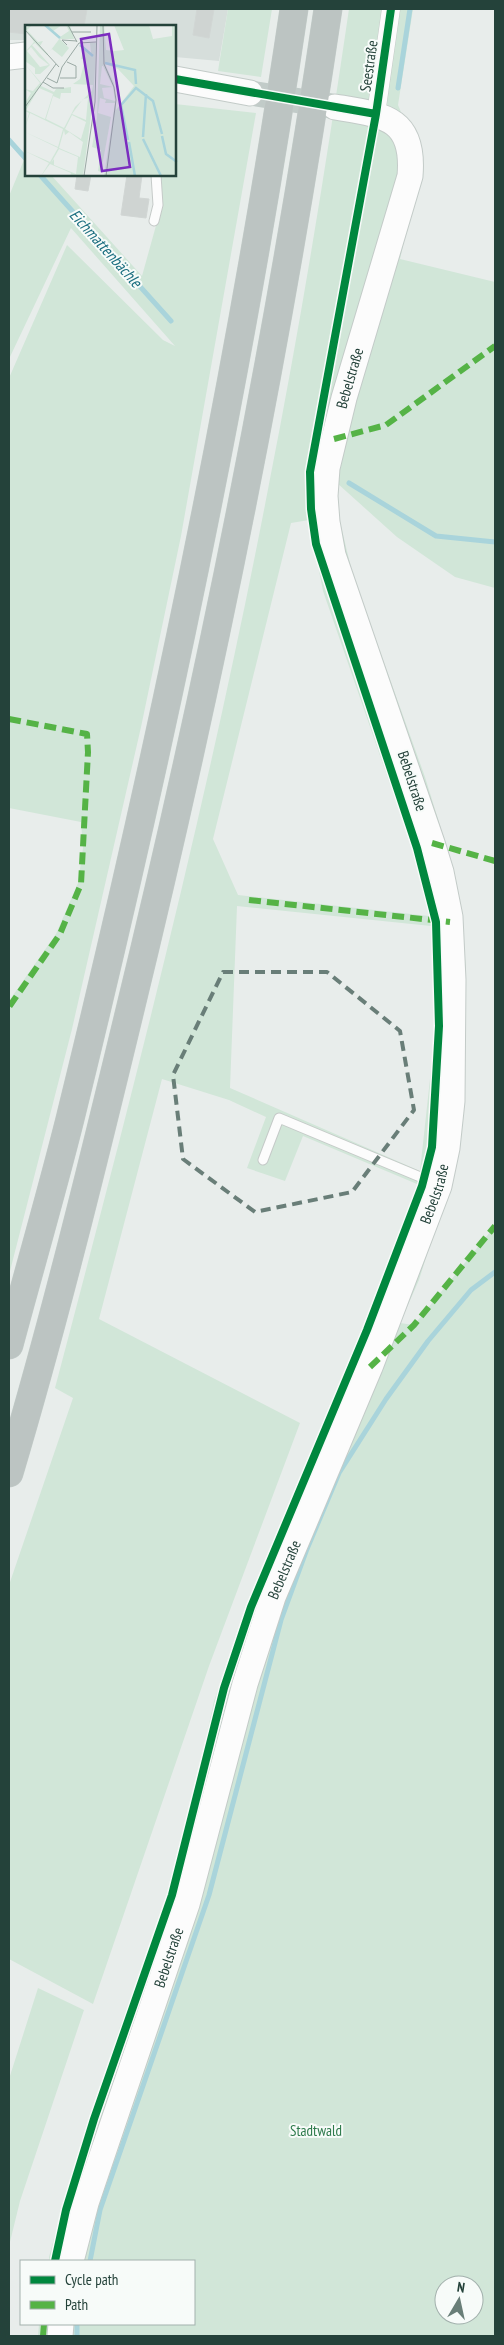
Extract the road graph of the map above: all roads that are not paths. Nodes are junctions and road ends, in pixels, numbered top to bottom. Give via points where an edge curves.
1 (294, 9) edge
2 (328, 9) edge
3 (391, 9) edge
4 (25, 55) edge
5 (9, 57) edge
6 (176, 79) edge
7 (250, 93) tunnel mouth
8 (335, 107) tunnel mouth
9 (376, 114) junction
10 (156, 176) edge
11 (154, 221) dead end
12 (262, 1160) dead end
13 (439, 1186) junction
14 (9, 1345) edge
15 (9, 1473) edge
16 (71, 2260) edge

1 - 14 highway via 241,323 160,735 69,1122
2 - 15 highway via 261,407 205,689 103,1122
3 - 9 street, Seestraße
4 - 5 street
6 - 7 street
8 - 9 street, Seestraße
9 - 13 street, Bebelstraße via 392,121 406,136 412,156 410,176 344,398 327,468 325,496 334,555 432,843 450,917 452,1101
10 - 11 lane via 158,205
12 - 13 lane via 279,1118
13 - 16 street, Bebelstraße via 370,1367 273,1598 244,1684 187,1904 86,2203

